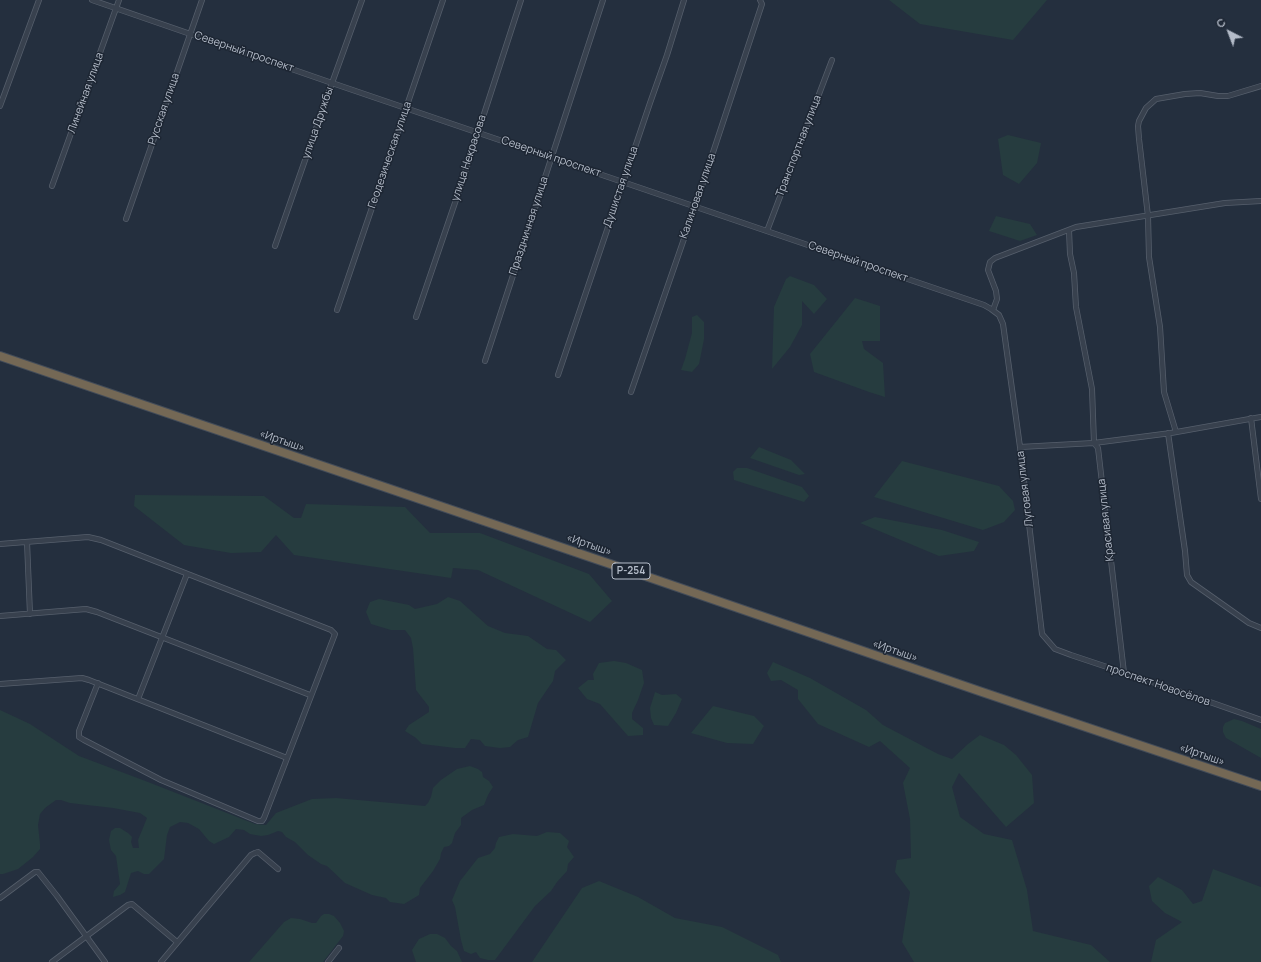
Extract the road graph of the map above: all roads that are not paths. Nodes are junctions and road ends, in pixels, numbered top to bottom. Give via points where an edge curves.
1 (39, 0) edge
2 (92, 0) edge
3 (120, 0) edge
4 (202, 0) edge
5 (362, 0) edge
6 (443, 0) edge
7 (522, 0) edge
8 (603, 0) edge
9 (684, 0) edge
10 (761, 0) edge
11 (117, 8) junction
12 (190, 33) junction
13 (832, 60) dead end
14 (332, 83) junction
15 (1261, 86) edge
16 (0, 106) edge
17 (406, 108) junction
18 (478, 132) junction
19 (551, 158) junction
20 (623, 182) junction
21 (52, 186) dead end
22 (1261, 201) edge
23 (694, 207) junction
24 (1148, 216) junction
25 (126, 219) dead end
26 (1069, 230) junction
27 (767, 231) junction
28 (275, 246) dead end
29 (337, 310) dead end
30 (994, 310) junction
31 (416, 317) dead end
32 (0, 356) edge
33 (485, 361) dead end
34 (558, 374) dead end
35 (631, 392) dead end
36 (1261, 417) edge
37 (1251, 418) junction
38 (1176, 432) junction
39 (1168, 433) junction
40 (1094, 443) junction
41 (1020, 447) junction
42 (1261, 499) edge
43 (27, 542) junction
44 (0, 544) edge
45 (187, 574) junction
46 (30, 614) junction
47 (0, 616) edge
48 (1261, 628) edge
49 (162, 636) junction
50 (1055, 649) joint
51 (1124, 673) junction
52 (98, 683) junction
53 (0, 684) edge
54 (310, 695) junction
55 (138, 698) junction
56 (1261, 720) edge
57 (287, 758) junction
58 (1261, 786) edge
59 (278, 869) dead end
60 (0, 898) edge
61 (87, 937) junction
62 (177, 942) junction
63 (339, 948) dead end
64 (52, 962) edge
65 (105, 962) edge
66 (161, 962) edge
67 (328, 962) edge

1 - 16 street
2 - 11 street, Северный проспект
3 - 11 street, Линейная улица
4 - 12 street, Русская улица
5 - 14 street, улица Дружбы
6 - 17 street, Геодезическая улица
7 - 18 street, улица Некрасова
8 - 19 street, Праздничная улица
9 - 20 street, Душистая улица
10 - 23 street, Калиновая улица via 762,4
11 - 12 street, Северный проспект
11 - 21 street, Линейная улица
12 - 14 street, Северный проспект
12 - 25 street, Русская улица
13 - 27 street, Транспортная улица
14 - 17 street, Северный проспект
14 - 28 street, улица Дружбы
15 - 24 street via 1228,96 1200,93 1163,98 1146,108 1138,126
17 - 18 street, Северный проспект
17 - 29 street, Геодезическая улица
18 - 19 street, Северный проспект
18 - 31 street, улица Некрасова
19 - 20 street, Северный проспект
19 - 33 street, Праздничная улица
20 - 23 street, Северный проспект
20 - 34 street, Душистая улица
22 - 24 street via 1225,203
23 - 27 street, Северный проспект
23 - 35 street, Калиновая улица
24 - 26 street
24 - 38 street via 1149,257 1160,327 1164,392
26 - 30 street via 990,262 988,270 997,299
26 - 40 street, Красивая улица via 1076,307 1092,389
27 - 30 street, Северный проспект
30 - 41 street, Луговая улица via 1003,324
32 - 58 highway, «Иртыш» / Р-254
36 - 37 street
37 - 38 street
37 - 42 street
38 - 39 street
39 - 40 street
39 - 48 street via 1187,575 1191,582 1249,623
40 - 41 street
40 - 51 street, Красивая улица via 1098,448
41 - 50 street, Луговая улица via 1042,634
43 - 44 street
43 - 45 street via 88,536
43 - 46 street
45 - 49 street
45 - 54 street via 331,630 335,634 334,638
46 - 47 street
46 - 49 street via 86,609
49 - 54 street
49 - 55 street
50 - 51 street, проспект Новосёлов
51 - 56 street, проспект Новосёлов
52 - 53 street via 82,678
52 - 55 street
52 - 57 street via 79,731 84,740 161,780 258,821 264,818
54 - 57 street
55 - 57 street
59 - 62 street via 255,852
60 - 61 street via 38,872
61 - 62 street via 132,904
61 - 64 street
61 - 65 street
62 - 66 street
63 - 67 street

